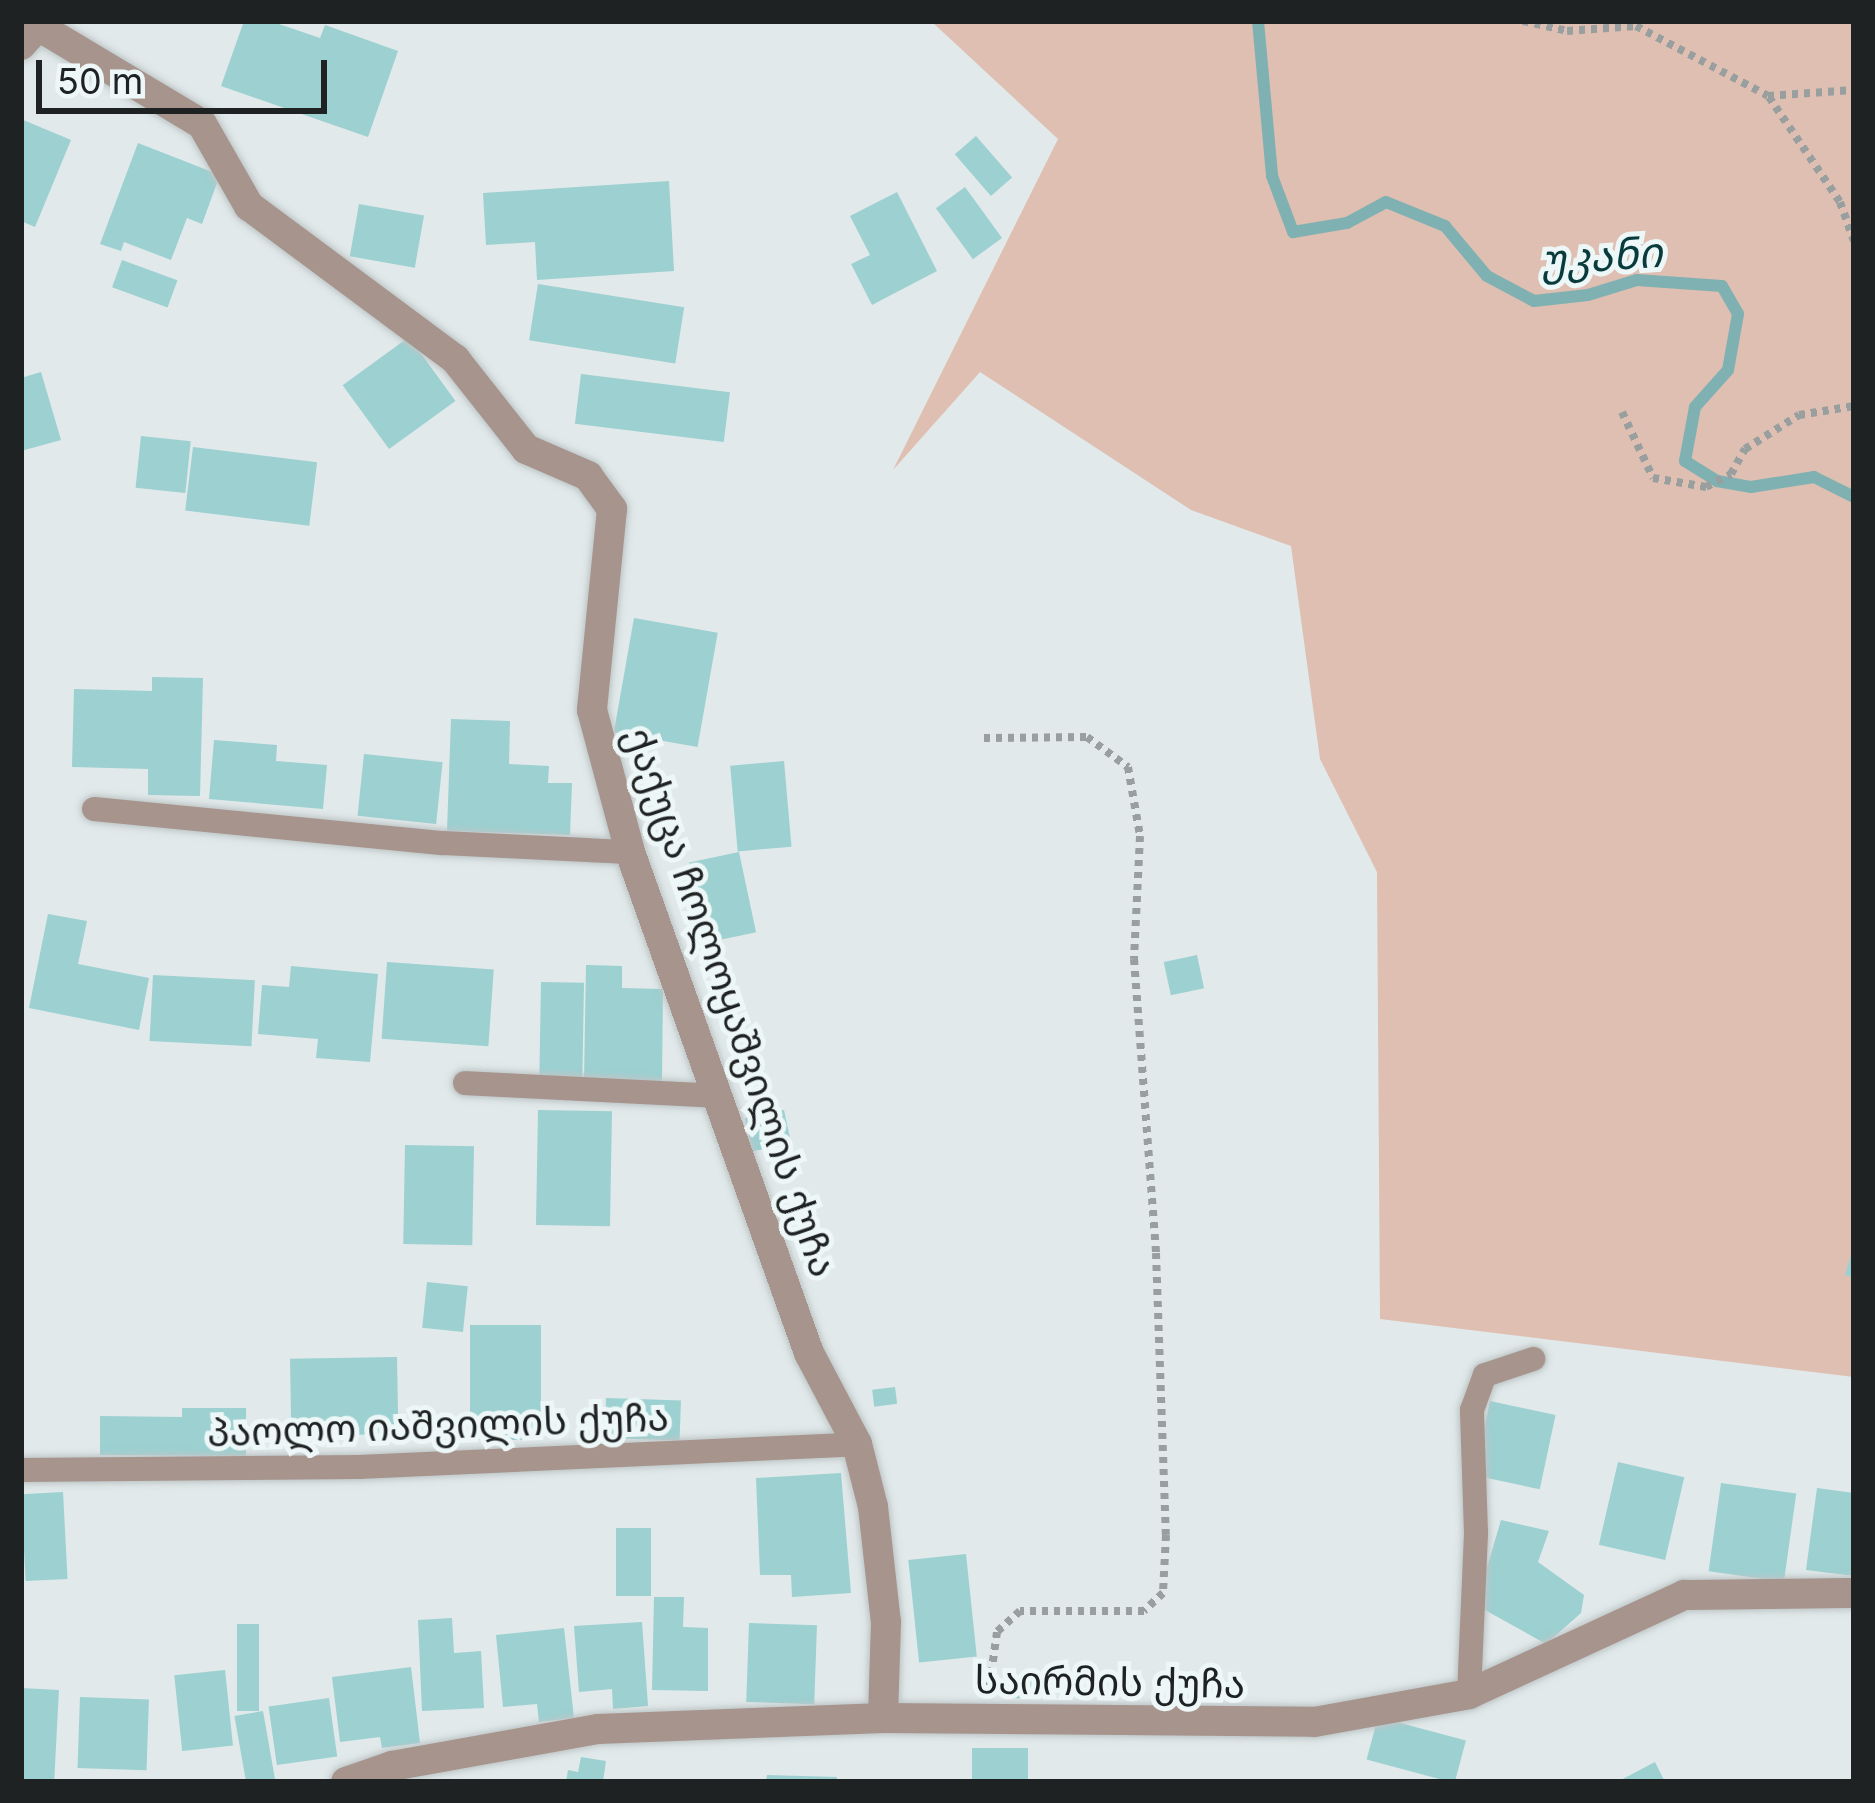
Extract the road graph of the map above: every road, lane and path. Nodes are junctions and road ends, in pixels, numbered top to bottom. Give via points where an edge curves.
1 (1523, 21) edge
2 (33, 30) edge
3 (1854, 90) edge
4 (1768, 96) junction
5 (1854, 241) edge
6 (1854, 406) edge
7 (1622, 412) dead end
8 (984, 738) dead end
9 (94, 809) dead end
10 (630, 852) junction
11 (465, 1083) dead end
12 (718, 1096) junction
13 (1533, 1359) dead end
14 (857, 1444) junction
15 (21, 1469) edge
16 (1854, 1593) edge
17 (1469, 1694) junction
18 (883, 1718) junction
19 (984, 1720) junction
20 (346, 1782) edge

1 - 4 path via 1567,31 1636,26
2 - 10 street, ქაქუცა ჩოლოყაშვილის ქუჩა via 202,124 249,206 455,359 526,449 588,476 612,509 592,710
3 - 4 path
4 - 5 path via 1840,202
6 - 7 path via 1799,415 1745,449 1731,474 1706,487 1653,478
8 - 19 path via 1088,737 1128,767 1140,836 1134,958 1166,1535 1163,1593 1144,1611 1020,1611 997,1632
9 - 10 lane
10 - 12 street, ქაქუცა ჩოლოყაშვილის ქუჩა
11 - 12 lane
12 - 14 street, ქაქუცა ჩოლოყაშვილის ქუჩა via 809,1353
13 - 17 lane via 1485,1375 1472,1410
14 - 15 lane, პაოლო იაშვილის ქუჩა via 359,1467
14 - 18 street, ქაქუცა ჩოლოყაშვილის ქუჩა via 886,1622
16 - 17 street, საირმის ქუჩა via 1684,1595
17 - 19 street, საირმის ქუჩა via 1314,1722
18 - 19 street, საირმის ქუჩა
18 - 20 street, საირმის ქუჩა via 598,1729 392,1766

